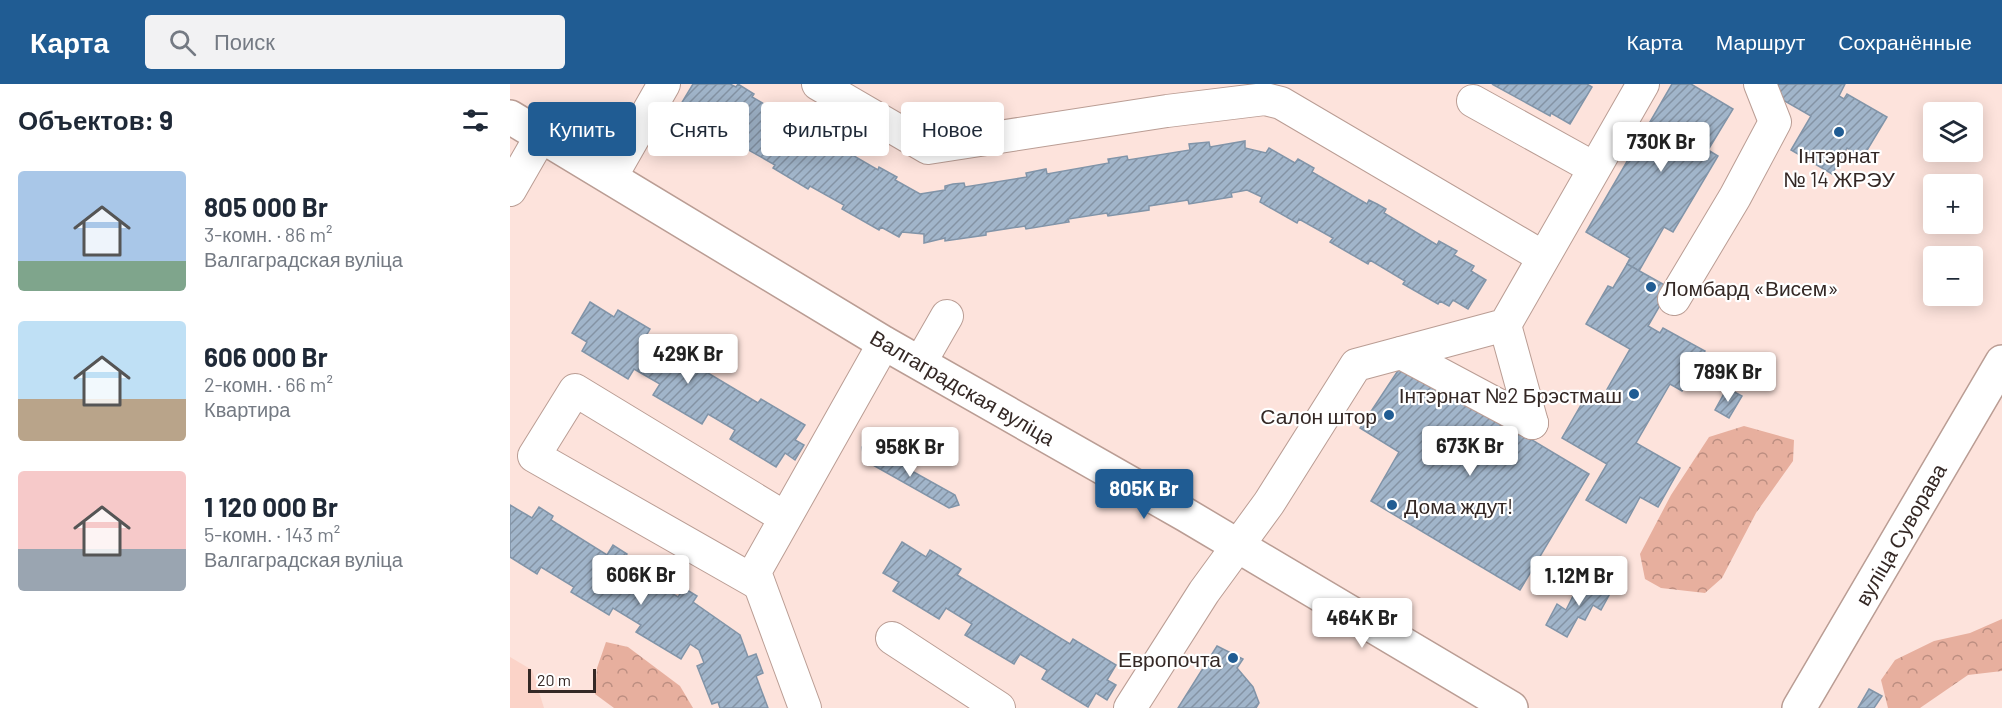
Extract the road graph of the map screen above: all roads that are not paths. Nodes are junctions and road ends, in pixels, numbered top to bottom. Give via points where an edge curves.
1 (664, 84) edge
2 (818, 84) edge
3 (1182, 84) edge
4 (1643, 84) edge
5 (1760, 84) edge
6 (1287, 93) edge
7 (1473, 101) dead end
8 (1167, 111) junction
9 (510, 117) edge
10 (528, 128) edge
11 (530, 156) edge
12 (575, 156) edge
13 (1594, 168) junction
14 (611, 177) junction
15 (510, 190) edge
16 (1543, 257) junction
17 (1674, 298) dead end
18 (947, 316) dead end
19 (1505, 325) junction
20 (884, 343) junction
21 (1401, 353) junction
22 (2002, 362) edge
23 (920, 363) junction
24 (784, 517) junction
25 (1239, 546) junction
26 (759, 584) junction
27 (891, 638) dead end
28 (805, 708) edge
29 (999, 708) edge
30 (1130, 708) edge
31 (1511, 708) edge
32 (1799, 708) edge

1 - 14 lane
2 - 8 lane via 928,148
3 - 8 lane
4 - 13 lane
5 - 17 lane via 1775,122
6 - 8 lane
6 - 16 lane
7 - 13 lane
9 - 10 main road, Валгаградская вуліца
11 - 15 lane
12 - 14 main road, Валгаградская вуліца
13 - 16 lane
14 - 20 main road, Валгаградская вуліца
16 - 19 lane
18 - 23 lane
19 - 21 lane
19 - 21 lane via 1532,423
20 - 23 main road, Валгаградская вуліца
20 - 24 lane
21 - 25 lane via 1356,365
22 - 32 main road, вуліца Суворава
23 - 25 main road, Валгаградская вуліца
24 - 26 lane via 755,572
24 - 26 lane via 574,390 534,456
25 - 30 lane via 1204,592
25 - 31 main road, Валгаградская вуліца
26 - 28 lane
27 - 29 lane

